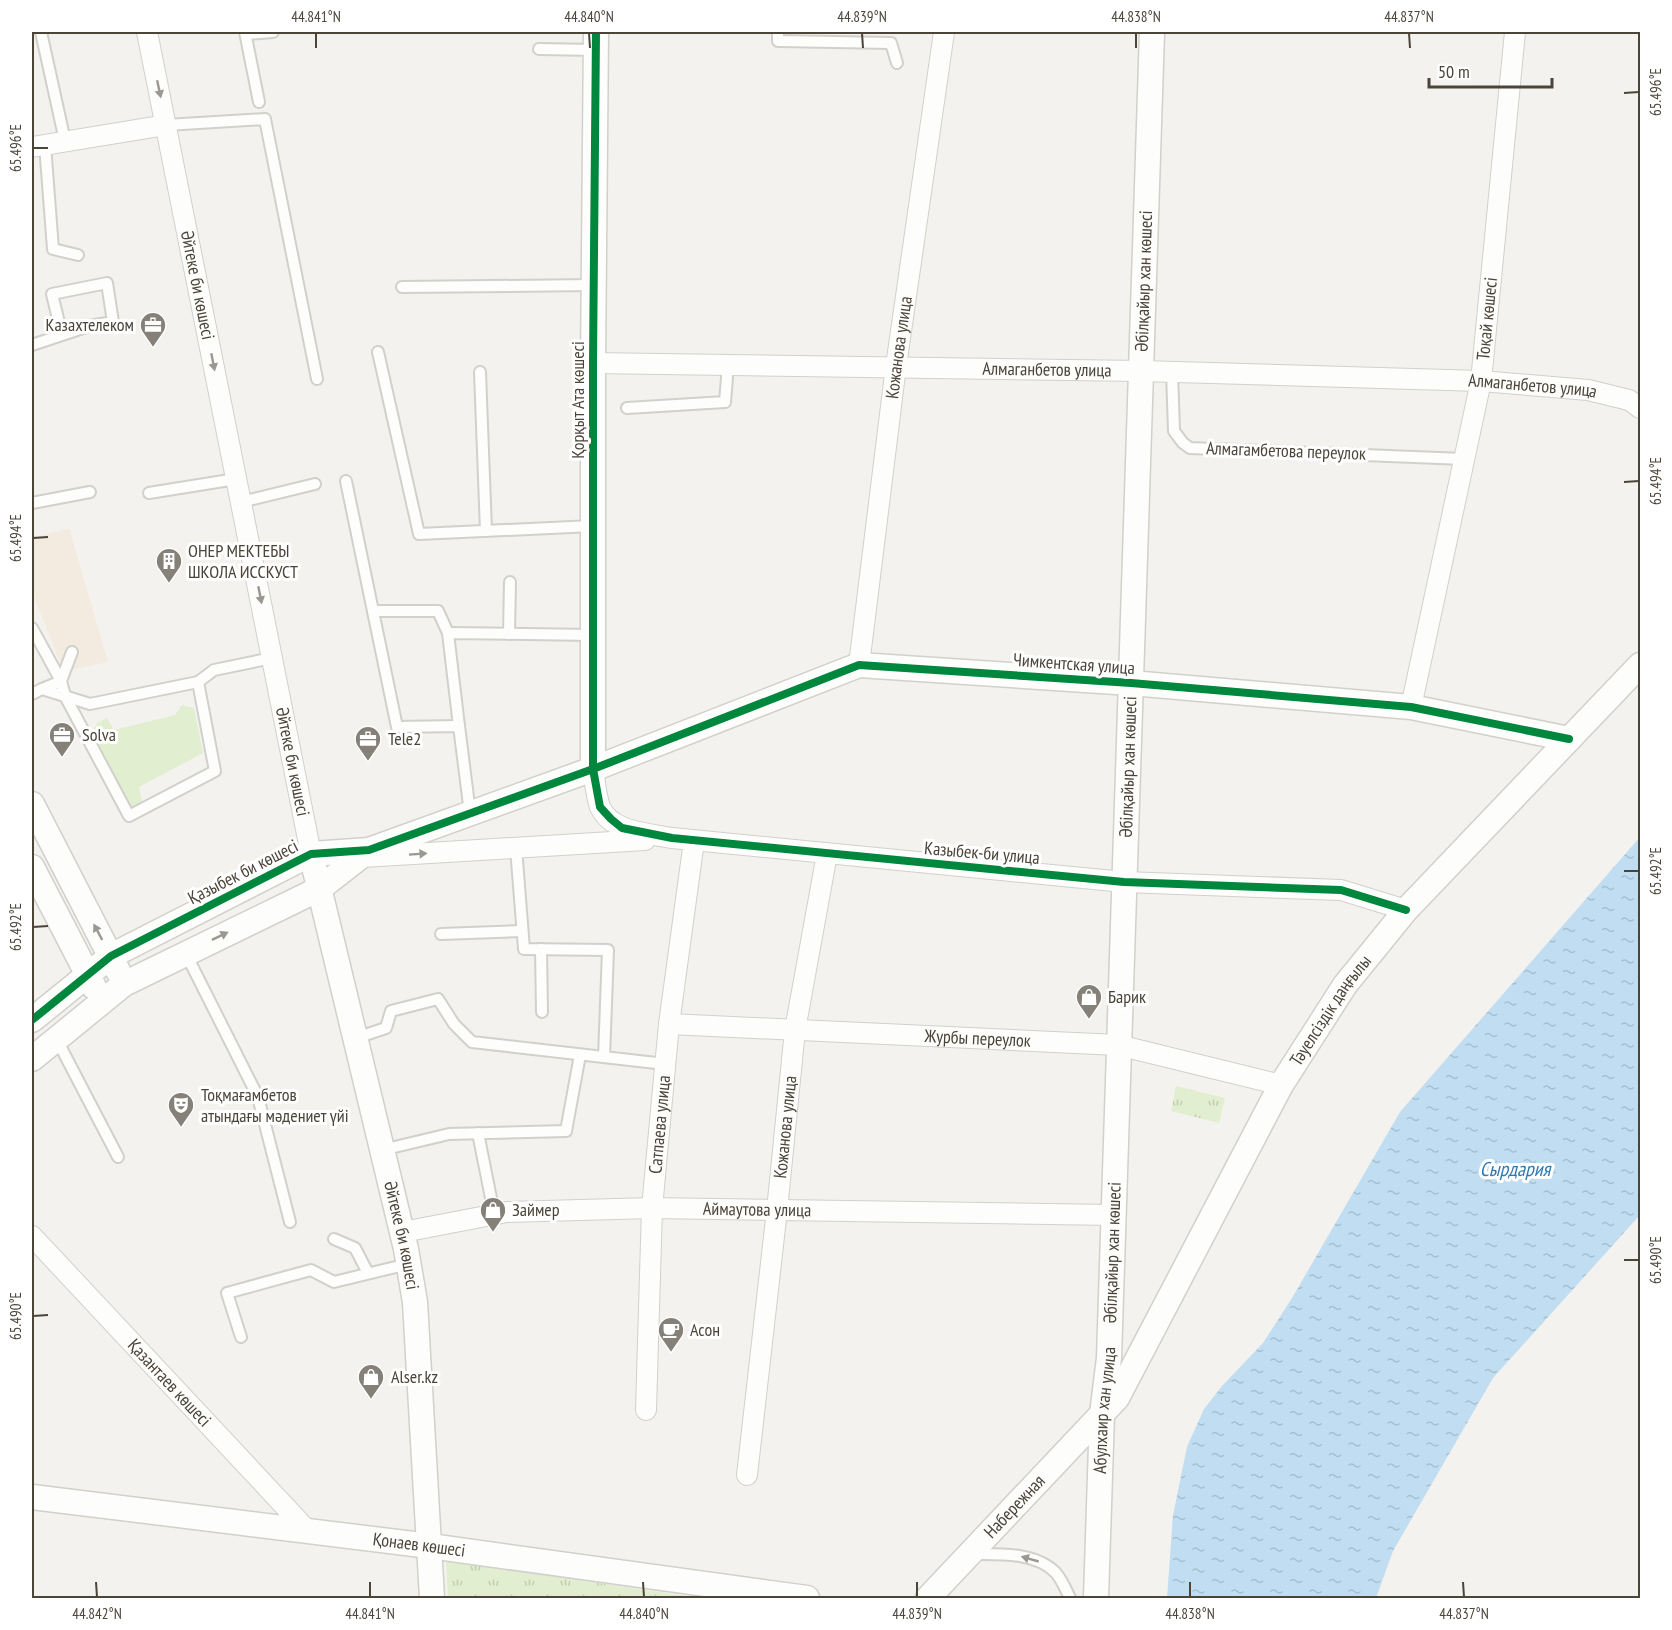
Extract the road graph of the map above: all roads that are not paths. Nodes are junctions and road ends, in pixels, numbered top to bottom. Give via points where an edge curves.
1 (41, 32) edge
2 (147, 32) edge
3 (273, 32) edge
4 (778, 32) edge
5 (944, 32) edge
6 (1152, 32) edge
7 (1515, 32) edge
8 (245, 33) edge
9 (596, 41) edge
10 (539, 49) dead end
11 (897, 63) dead end
12 (259, 102) dead end
13 (166, 125) junction
14 (65, 141) junction
15 (38, 146) edge
16 (78, 255) dead end
17 (594, 285) junction
18 (402, 287) dead end
19 (62, 335) junction
20 (32, 345) edge
21 (378, 352) dead end
22 (593, 363) junction
23 (728, 365) junction
24 (896, 366) junction
25 (1141, 371) junction
26 (480, 372) dead end
27 (1172, 372) junction
28 (317, 379) dead end
29 (1480, 381) junction
30 (627, 408) dead end
31 (1641, 408) edge
32 (1464, 459) junction
33 (237, 479) junction
34 (346, 481) dead end
35 (315, 484) dead end
36 (90, 492) dead end
37 (149, 493) dead end
38 (241, 502) junction
39 (32, 503) edge
40 (593, 526) junction
41 (486, 531) junction
42 (510, 582) dead end
43 (373, 611) junction
44 (32, 628) edge
45 (448, 633) junction
46 (509, 634) junction
47 (593, 634) junction
48 (72, 652) dead end
49 (272, 658) junction
50 (1641, 665) edge
51 (859, 666) junction
52 (61, 681) junction
53 (198, 682) junction
54 (1131, 683) junction
55 (37, 692) edge
56 (65, 696) junction
57 (1411, 707) junction
58 (459, 726) junction
59 (1569, 739) junction
60 (593, 769) junction
61 (32, 804) edge
62 (470, 813) junction
63 (672, 838) junction
64 (694, 841) junction
65 (516, 848) junction
66 (311, 854) junction
67 (364, 854) junction
68 (826, 854) junction
69 (32, 867) edge
70 (1125, 882) junction
71 (319, 889) junction
72 (1406, 910) junction
73 (522, 931) junction
74 (441, 934) dead end
75 (541, 949) junction
76 (186, 954) junction
77 (111, 956) junction
78 (87, 973) junction
79 (124, 984) junction
80 (101, 1001) junction
81 (542, 1012) dead end
82 (32, 1020) edge
83 (669, 1024) junction
84 (795, 1030) junction
85 (56, 1038) junction
86 (355, 1038) junction
87 (1118, 1045) junction
88 (580, 1055) junction
89 (604, 1057) junction
90 (32, 1059) edge
91 (665, 1064) junction
92 (1281, 1085) junction
93 (478, 1134) junction
94 (382, 1150) junction
95 (118, 1157) dead end
96 (491, 1198) dead end
97 (652, 1208) junction
98 (777, 1210) junction
99 (1113, 1215) junction
100 (290, 1222) dead end
101 (403, 1232) junction
102 (32, 1236) edge
103 (334, 1239) dead end
104 (409, 1264) junction
105 (368, 1274) junction
106 (241, 1337) dead end
107 (1109, 1358) joint
108 (1110, 1406) junction
109 (646, 1410) dead end
110 (747, 1475) dead end
111 (32, 1497) edge
112 (307, 1530) junction
113 (430, 1546) junction
114 (970, 1554) junction
115 (432, 1599) edge
116 (807, 1599) edge
117 (928, 1599) edge
118 (1070, 1599) edge
119 (1096, 1599) edge
120 (1113, 1599) edge

1 - 14 lane
2 -> 13 street, Әйтеке би көшесі
3 - 8 lane
4 - 11 lane via 778,41 891,43
5 - 24 street, Кожанова улица
6 - 25 street, Әбілқайыр хан көшесі
7 - 29 street, Тоқай көшесі
8 - 12 lane
9 - 10 lane
9 - 17 street, Қорқыт Ата көшесі
13 - 14 street
13 - 28 lane via 265,119
13 -> 33 street, Әйтеке би көшесі
14 - 15 street
15 - 16 lane via 53,249
17 - 18 lane
17 - 22 street, Қорқыт Ата көшесі
19 - 19 lane via 113,322 107,283 52,294
19 - 20 lane
21 - 41 lane via 419,534
22 - 23 street, Алмаганбетов улица
22 - 40 street, Қорқыт Ата көшесі
23 - 24 street, Алмаганбетов улица
23 - 30 lane via 725,402
24 - 25 street, Алмаганбетов улица
24 - 51 street, Кожанова улица
25 - 27 street, Алмаганбетов улица
25 - 54 street, Әбілқайыр хан көшесі
26 - 41 lane
27 - 29 street, Алмаганбетов улица
27 - 32 lane, Алмагамбетова переулок via 1174,431 1190,447
29 - 31 street, Алмаганбетов улица via 1587,390 1629,400
29 - 32 street, Тоқай көшесі
32 - 57 street, Тоқай көшесі
33 - 37 lane
33 - 38 street, Әйтеке би көшесі
34 - 43 lane
35 - 38 lane
36 - 39 lane
38 -> 49 street, Әйтеке би көшесі
40 - 41 lane
40 - 47 street, Қорқыт Ата көшесі
42 - 46 lane
43 - 45 lane via 438,610
43 - 58 lane via 398,727
44 - 52 lane
45 - 46 lane
45 - 58 lane
46 - 47 lane
47 - 60 street, Қорқыт Ата көшесі
48 - 52 lane
49 - 53 lane via 214,670
49 - 66 street, Әйтеке би көшесі
50 - 59 street, Тәуелсіздік даңғылы
51 - 54 street, Чимкентская улица
51 - 60 street, Чимкентская улица
52 - 55 lane
52 - 56 lane
53 - 56 lane via 90,704
53 - 56 lane via 215,771 129,816
54 - 57 street, Чимкентская улица
54 - 70 street, Әбілқайыр хан көшесі
55 - 56 lane
57 - 59 street, Чимкентская улица
58 - 62 lane
59 - 72 street, Тәуелсіздік даңғылы
60 - 62 street, Қазыбек би көшесі
60 - 63 street, Казыбек-би улица via 600,807 611,819 622,828
77 -> 61 street
62 - 67 street, Қазыбек би көшесі
63 - 64 street, Казыбек-би улица
63 - 65 street
64 - 68 street, Казыбек-би улица
64 - 83 street, Сатпаева улица
67 -> 65 street
65 - 73 lane
66 - 67 street, Қазыбек би көшесі
66 - 71 street, Әйтеке би көшесі
66 - 77 street, Қазыбек би көшесі
67 - 71 street, Қазыбек би көшесі
68 - 70 street, Казыбек-би улица
68 - 84 street, Кожанова улица
69 - 78 street
70 - 72 street, Казыбек-би улица via 1341,890
70 - 87 street, Әбілқайыр хан көшесі
76 -> 71 street, Қазыбек би көшесі
71 - 86 street, Әйтеке би көшесі
72 - 92 street, Тәуелсіздік даңғылы via 1345,985
73 - 74 lane
73 - 75 lane via 524,949
75 - 81 lane
75 - 89 lane via 608,950
76 - 79 street, Қазыбек би көшесі
76 - 100 lane via 258,1097
77 - 78 street, Қазыбек би көшесі
77 - 79 street
78 - 80 street
78 - 82 street, Қазыбек би көшесі
79 - 80 street, Қазыбек би көшесі
80 - 85 street, Қазыбек би көшесі
83 - 84 street, Журбы переулок
83 - 91 street, Сатпаева улица
84 - 87 street, Журбы переулок
84 - 98 street, Кожанова улица
85 - 90 street, Қазыбек би көшесі
85 - 95 lane
86 - 88 lane via 386,1028 391,1011 438,999 453,1024 472,1042
86 - 94 street, Әйтеке би көшесі
87 - 92 street, Журбы переулок
87 - 99 street, Әбілқайыр хан көшесі
88 - 89 lane
88 - 93 lane via 566,1131
89 - 91 lane
91 - 97 street, Сатпаева улица
92 - 108 street, Тәуелсіздік даңғылы
93 - 94 lane via 449,1134
93 - 96 lane
94 - 101 street, Әйтеке би көшесі
97 - 98 street, Аймаутова улица
97 - 101 street, Аймаутова улица via 507,1212
97 - 109 street, Сатпаева улица
98 - 99 street, Аймаутова улица
98 - 110 street, Кожанова улица
99 - 107 street, Әбілқайыр хан көшесі
101 - 104 street, Әйтеке би көшесі
102 - 112 street, Қазантаев көшесі
103 - 105 lane via 355,1248
104 - 105 lane
104 - 113 street, Әйтеке би көшесі via 415,1302
105 - 106 lane via 334,1282 311,1270 227,1293
107 - 108 street, Абулхаир хан улица
108 - 114 street, Набережная
108 - 119 street, Абулхаир хан улица
108 - 120 street, Абулхаир хан улица
111 - 112 street, Қонаев көшесі
112 - 113 street, Қонаев көшесі
113 - 115 street, Әйтеке би көшесі
113 - 116 street, Қонаев көшесі
114 - 117 street, Набережная
118 -> 114 lane via 1055,1573 1040,1562 1018,1556

